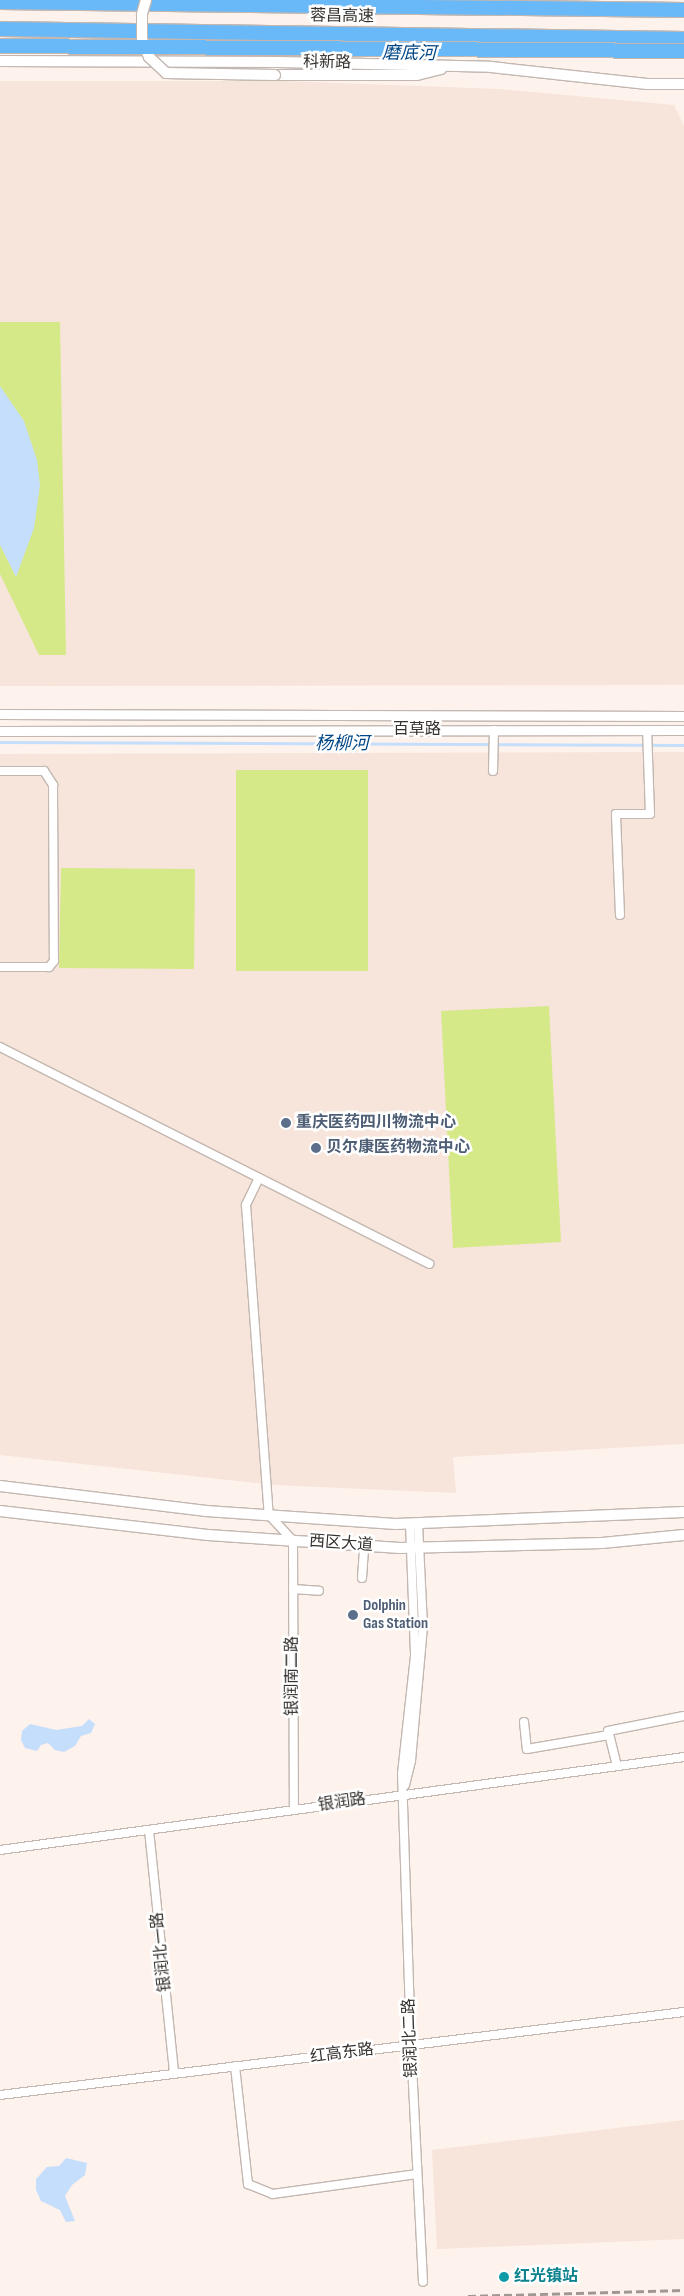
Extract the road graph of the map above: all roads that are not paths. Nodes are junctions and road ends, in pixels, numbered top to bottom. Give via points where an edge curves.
1 (146, 0) edge
2 (580, 0) edge
3 (0, 2) edge
4 (652, 10) junction
5 (684, 10) edge
6 (0, 29) edge
7 (684, 39) edge
8 (0, 46) edge
9 (684, 51) edge
10 (0, 61) edge
11 (455, 66) junction
12 (684, 84) edge
13 (0, 714) edge
14 (684, 716) edge
15 (494, 730) junction
16 (647, 730) junction
17 (684, 730) edge
18 (0, 731) edge
19 (0, 771) edge
20 (493, 771) dead end
21 (620, 915) dead end
22 (0, 967) edge
23 (0, 1047) edge
24 (259, 1178) junction
25 (429, 1264) dead end
26 (0, 1486) edge
27 (0, 1511) edge
28 (684, 1512) edge
29 (269, 1515) junction
30 (414, 1523) junction
31 (684, 1535) edge
32 (293, 1541) junction
33 (364, 1546) junction
34 (416, 1548) junction
35 (362, 1578) dead end
36 (293, 1590) junction
37 (319, 1591) dead end
38 (684, 1716) edge
39 (524, 1722) dead end
40 (609, 1735) junction
41 (684, 1757) edge
42 (617, 1766) junction
43 (403, 1794) junction
44 (294, 1810) junction
45 (149, 1830) junction
46 (0, 1850) edge
47 (684, 2012) edge
48 (410, 2045) junction
49 (235, 2066) junction
50 (174, 2074) junction
51 (0, 2095) edge
52 (417, 2174) junction
53 (423, 2282) dead end

1 - 11 main road, bridge via 142,14 142,39 150,57 166,73 417,75
2 - 4 highway
3 - 4 highway, 蓉昌高速
4 - 5 highway, 蓉昌高速
6 - 7 highway, 蓉昌高速
8 - 9 highway, bridge
10 - 11 main road, 科新路
11 - 12 main road, 科新路 via 647,84
13 - 14 street, 百草路
15 - 16 street, 百草路
15 - 18 street, 百草路
15 - 20 street
16 - 17 street, 百草路
16 - 21 street via 650,814 616,814
19 - 22 street via 44,772 53,785 54,961 49,967
23 - 24 street
24 - 25 street
24 - 29 street via 246,1206
26 - 29 main road, 西区大道
27 - 32 main road, 西区大道 via 208,1535
28 - 30 main road, 西区大道
29 - 30 main road, 西区大道
29 - 32 street
30 - 34 street, 银润北二路
31 - 34 main road, 西区大道 via 602,1543
32 - 33 main road, 西区大道
32 - 36 street, 银润南二路
33 - 34 main road, 西区大道
33 - 35 street
34 - 43 street, 银润北二路 via 415,1656 402,1774
36 - 37 street
36 - 44 street, 银润南二路
38 - 40 street via 608,1731
39 - 40 street via 527,1749
40 - 42 street
41 - 42 street, 银润路
42 - 43 street, 银润路
43 - 44 street, 银润路
43 - 48 street, 银润北二路
44 - 45 street, 银润路
45 - 46 street, 银润路
45 - 50 street, 银润北一路
47 - 48 street, 红高东路
48 - 49 street, 红高东路
48 - 52 street, 银润北二路
49 - 50 street, 红高东路
49 - 52 street via 248,2184 273,2194
50 - 51 street, 红高东路
52 - 53 street, 银润北二路

